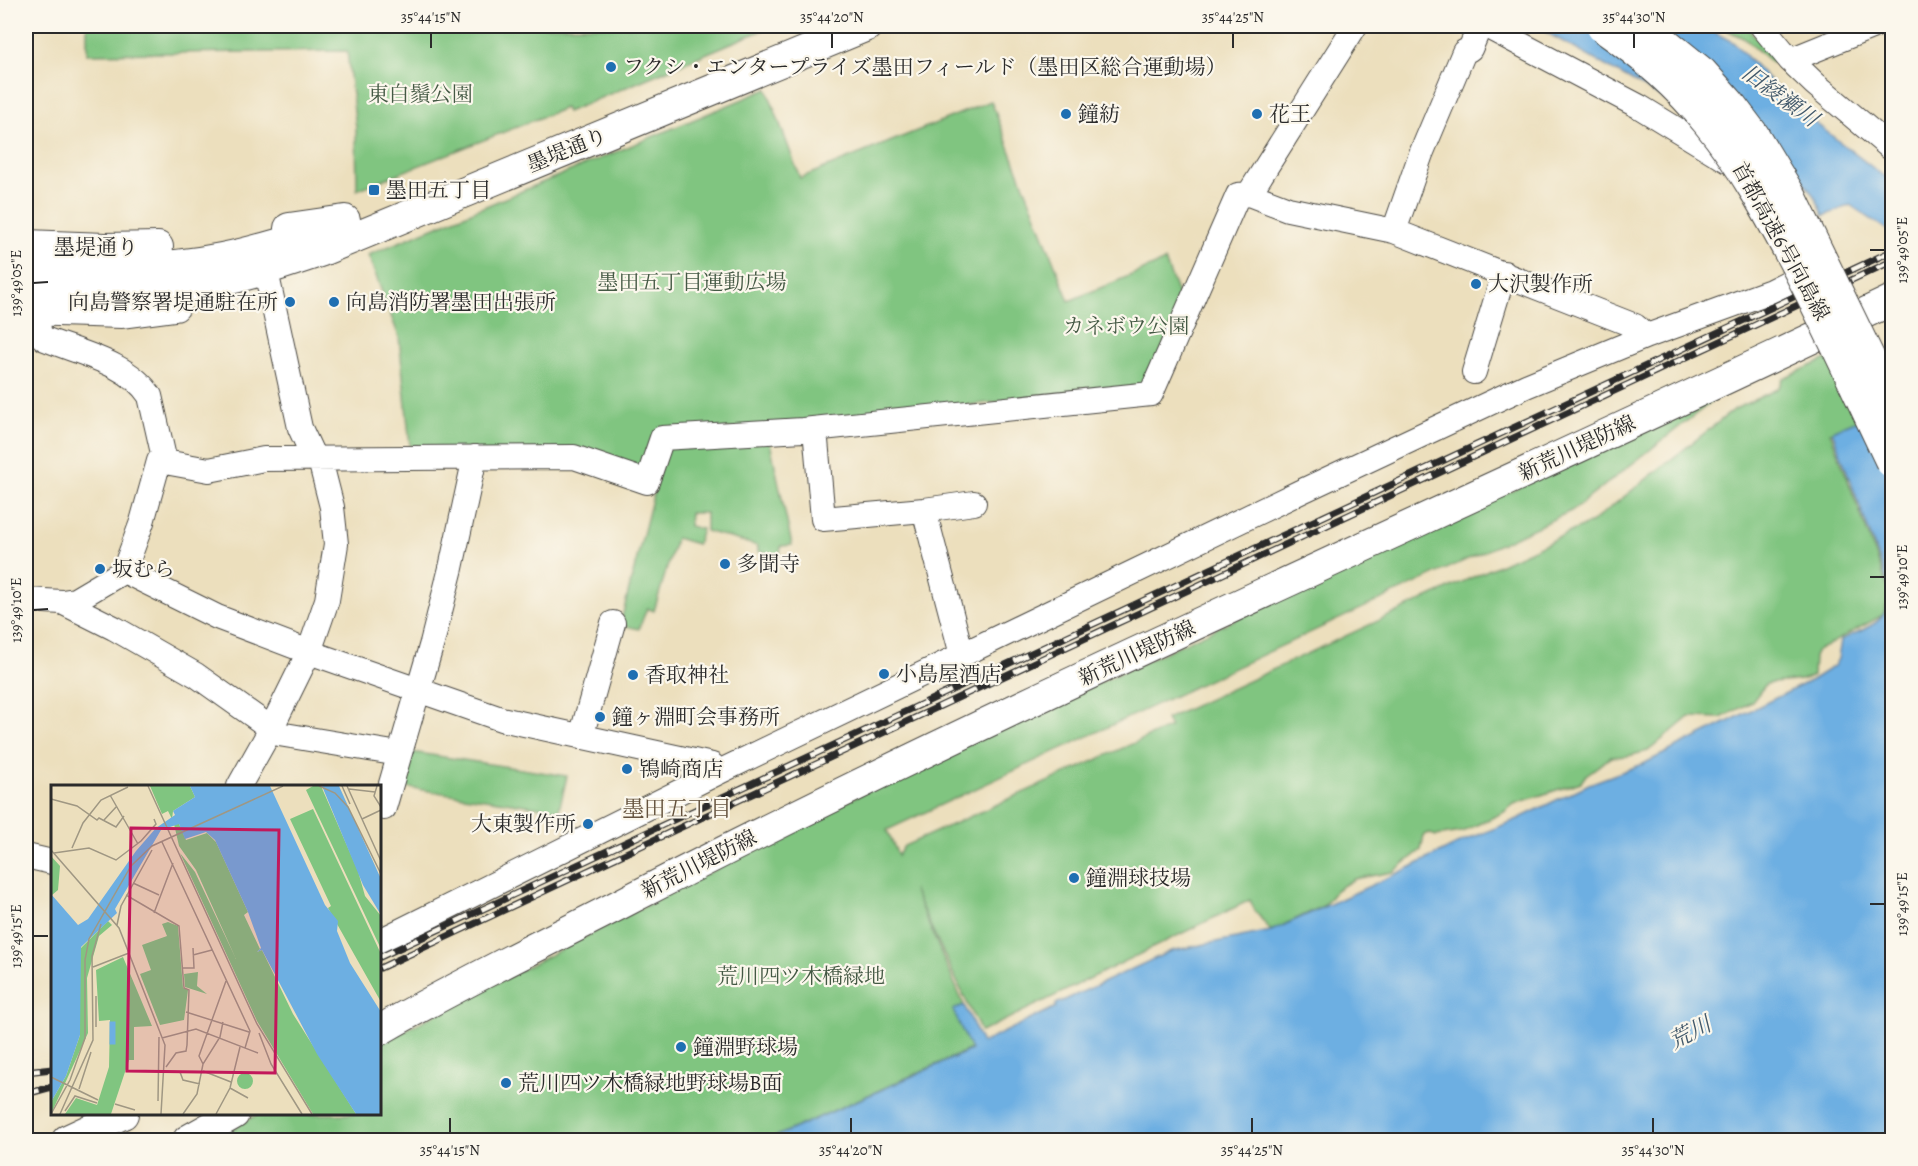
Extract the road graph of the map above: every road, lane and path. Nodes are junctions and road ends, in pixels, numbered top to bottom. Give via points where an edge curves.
1 (819, 26) edge
2 (867, 26) edge
3 (1355, 26) edge
4 (1479, 26) edge
5 (1486, 26) edge
6 (1604, 26) edge
7 (1643, 26) edge
8 (1762, 26) edge
9 (1874, 26) edge
10 (1790, 60) junction
11 (1893, 149) edge
12 (1249, 194) junction
13 (345, 220) junction
14 (1394, 231) junction
15 (26, 245) edge
16 (26, 267) edge
17 (266, 271) junction
18 (1504, 273) junction
19 (1893, 300) edge
20 (30, 303) edge
21 (1647, 336) junction
22 (1474, 372) dead end
23 (1893, 408) edge
24 (815, 429) junction
25 (475, 457) junction
26 (314, 458) junction
27 (159, 460) dead end
28 (1893, 461) edge
29 (974, 503) dead end
30 (924, 510) junction
31 (124, 571) junction
32 (26, 600) edge
33 (62, 602) junction
34 (613, 623) dead end
35 (309, 652) junction
36 (962, 655) junction
37 (417, 690) junction
38 (271, 729) junction
39 (581, 737) junction
40 (399, 754) junction
41 (719, 772) junction
42 (240, 785) edge
43 (381, 807) edge
44 (26, 856) edge
45 (51, 862) edge
46 (381, 941) edge
47 (383, 1026) edge
48 (119, 1115) edge
49 (231, 1115) edge
50 (69, 1140) edge
51 (188, 1140) edge

1 - 13 main road, 墨堤通り
2 - 17 main road, 墨堤通り via 333,247
3 - 12 street
4 - 14 street via 1421,154
5 - 21 street via 1640,107 1732,162 1776,195 1809,239 1816,257 1813,270 1771,291
6 - 28 highway, 首都高速6号向島線, bridge via 1682,92 1708,120 1750,178
7 - 23 highway, 首都高速6号向島線, bridge via 1701,73 1766,156
8 - 10 street
9 - 10 street
10 - 11 street
12 - 14 street via 1288,209
12 - 24 street via 1238,195 1151,394
13 - 15 main road, 墨堤通り via 161,246
13 - 16 main road, 墨堤通り via 261,250 210,260 112,270
14 - 18 street
17 - 20 main road, 墨堤通り via 232,293 122,313
17 - 26 street via 300,428
18 - 21 street via 1635,326
18 - 22 street
19 - 47 main road, 新荒川堤防線 via 789,818
20 - 26 street via 39,334 45,339 108,364 144,387 150,396 165,462 209,470 264,459
21 - 36 street via 1526,386
24 - 25 street via 662,438 647,482 574,457
24 - 30 street via 823,519
25 - 26 street
25 - 37 street via 451,568
26 - 35 street via 321,464 336,544 327,600
27 - 31 street
29 - 30 street
30 - 36 street
31 - 33 street via 75,600
31 - 35 street via 217,617
32 - 33 street
33 - 38 street via 196,675
34 - 39 street
35 - 37 street
35 - 38 street
36 - 41 street
37 - 39 street via 501,719
37 - 40 street
38 - 40 street via 279,734
38 - 42 street
39 - 41 street via 712,765
40 - 43 street via 384,808
41 - 46 street
44 - 45 street
48 - 50 main road
49 - 51 main road

